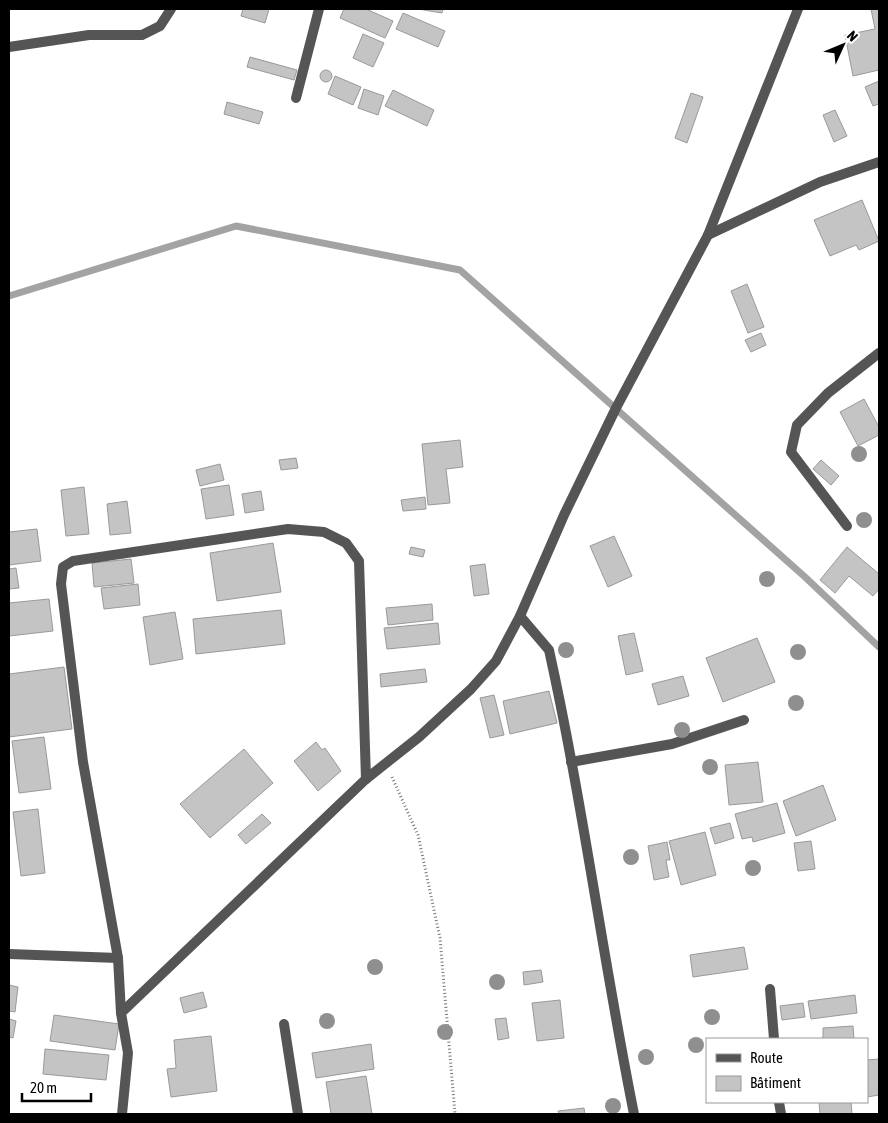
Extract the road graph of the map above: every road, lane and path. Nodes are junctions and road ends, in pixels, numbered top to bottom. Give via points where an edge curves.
1 (171, 9) edge
2 (319, 9) edge
3 (798, 9) edge
4 (9, 47) edge
5 (296, 98) dead end
6 (879, 162) edge
7 (708, 235) junction
8 (879, 353) edge
9 (847, 526) dead end
10 (520, 616) junction
11 (744, 720) dead end
12 (571, 762) junction
13 (386, 763) junction
14 (366, 779) junction
15 (9, 954) edge
16 (118, 958) junction
17 (770, 990) dead end
18 (121, 1013) junction
19 (284, 1024) dead end
20 (774, 1038) edge
21 (122, 1114) edge
22 (298, 1114) edge
23 (455, 1114) edge
24 (634, 1114) edge

1 - 4 street via 160,26 142,35 89,36
2 - 5 street
3 - 7 street
6 - 7 street via 820,182
7 - 10 street via 616,408
8 - 9 street via 828,393 797,425 791,452
10 - 12 street via 549,650
10 - 13 street via 496,661 477,682
11 - 12 street via 672,744
12 - 24 street via 604,942 612,1007
13 - 14 street
13 - 23 path via 418,834 440,938
14 - 16 street via 359,561 346,543 324,532 288,529 73,561 63,566 61,584 83,762
14 - 18 street
15 - 16 street
16 - 18 street
17 - 20 street
18 - 21 street via 128,1053
19 - 22 street

